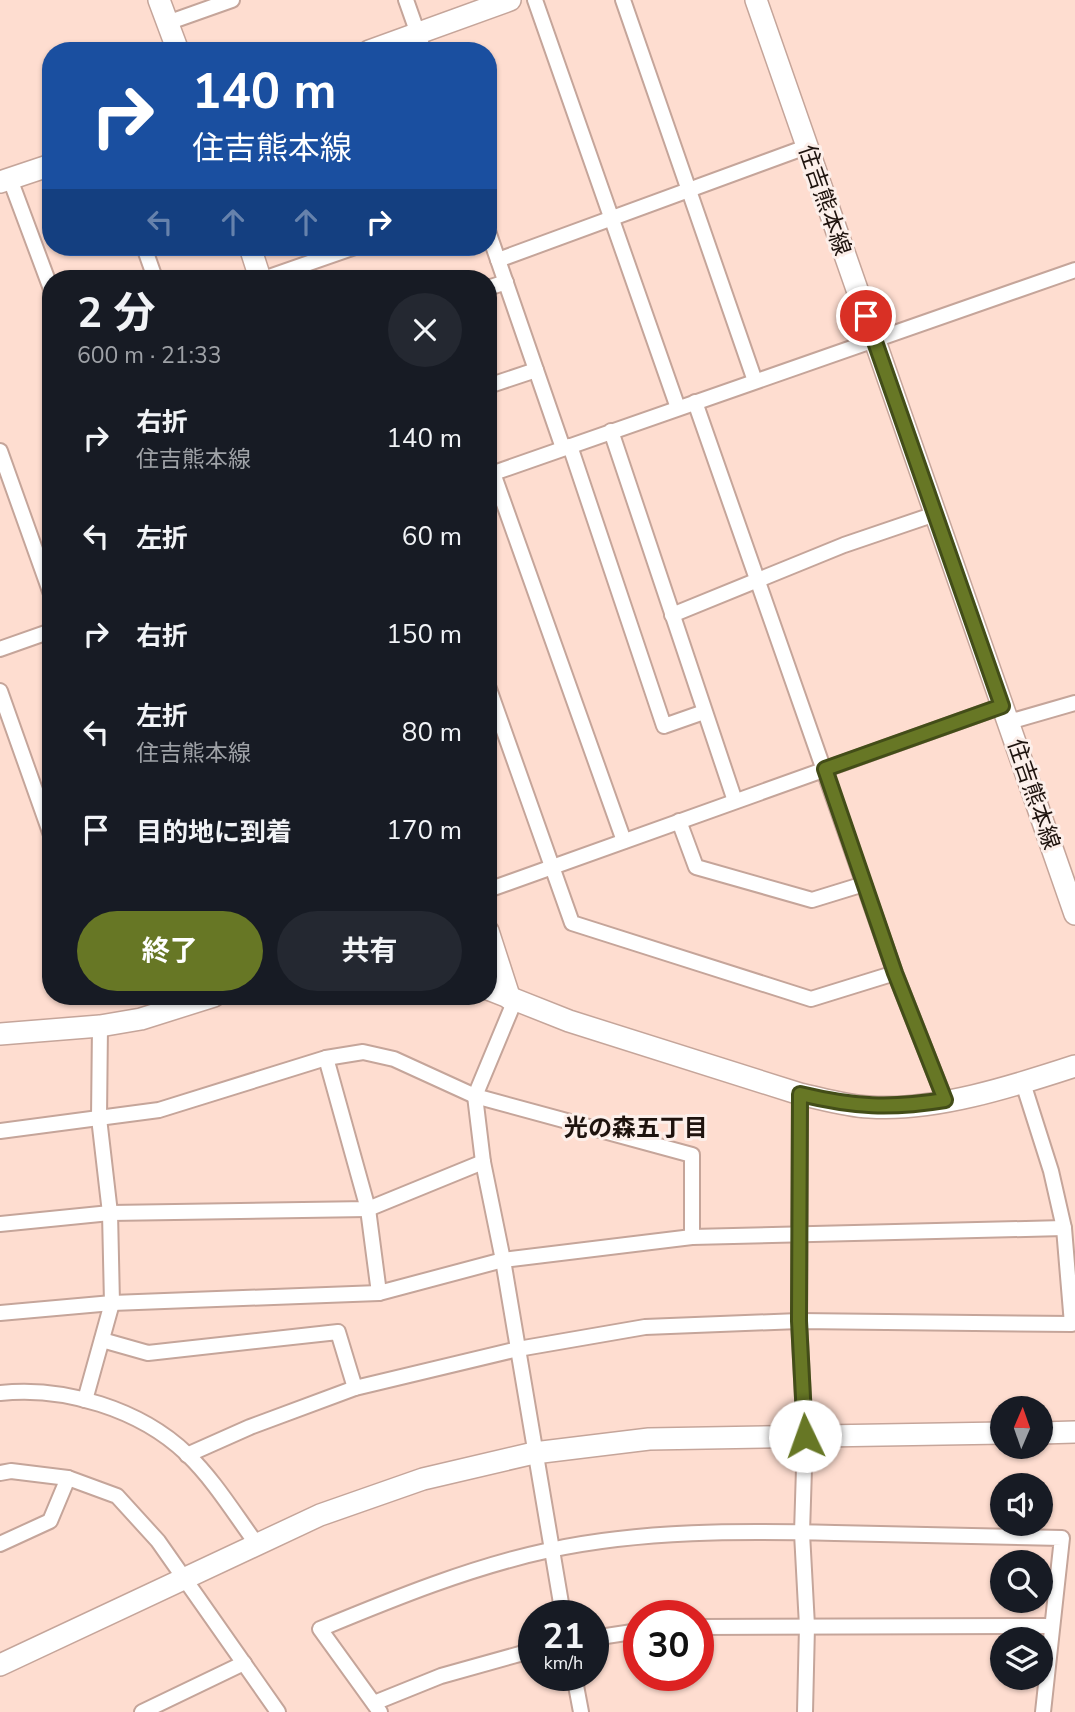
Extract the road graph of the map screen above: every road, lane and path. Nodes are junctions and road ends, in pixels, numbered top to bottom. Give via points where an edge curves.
1 (159, 0) edge
2 (232, 0) edge
3 (406, 0) edge
4 (510, 0) edge
5 (535, 0) edge
6 (623, 0) edge
7 (755, 0) edge
8 (167, 23) junction
9 (174, 42) edge
10 (420, 42) edge
11 (806, 147) junction
12 (42, 167) edge
13 (5, 181) edge
14 (690, 190) junction
15 (610, 219) junction
16 (329, 256) edge
17 (497, 256) edge
18 (498, 260) junction
19 (43, 270) edge
20 (289, 270) edge
21 (1075, 270) edge
22 (506, 282) junction
23 (497, 285) edge
24 (875, 340) junction
25 (536, 370) junction
26 (755, 381) junction
27 (497, 383) edge
28 (695, 402) junction
29 (678, 408) junction
30 (611, 431) junction
31 (566, 447) junction
32 (0, 451) edge
33 (497, 472) edge
34 (497, 493) edge
35 (935, 514) junction
36 (42, 569) edge
37 (756, 579) junction
38 (672, 615) junction
39 (42, 634) edge
40 (0, 649) edge
41 (0, 691) edge
42 (1075, 704) edge
43 (497, 711) edge
44 (704, 712) junction
45 (1006, 714) junction
46 (825, 769) junction
47 (735, 801) junction
48 (42, 810) edge
49 (679, 821) junction
50 (624, 841) junction
51 (552, 867) junction
52 (864, 884) junction
53 (497, 887) edge
54 (1075, 914) edge
55 (497, 957) edge
56 (895, 973) junction
57 (497, 993) edge
58 (512, 1000) junction
59 (185, 1005) edge
60 (100, 1026) junction
61 (0, 1034) edge
62 (326, 1058) junction
63 (1075, 1066) edge
64 (1023, 1083) junction
65 (800, 1094) junction
66 (475, 1096) junction
67 (945, 1100) junction
68 (99, 1118) junction
69 (0, 1131) edge
70 (483, 1162) junction
71 (368, 1209) junction
72 (110, 1213) junction
73 (0, 1224) edge
74 (1064, 1228) junction
75 (799, 1233) junction
76 (692, 1237) junction
77 (503, 1259) junction
78 (379, 1293) junction
79 (112, 1303) junction
80 (0, 1313) edge
81 (799, 1321) junction
82 (102, 1340) junction
83 (518, 1349) junction
84 (355, 1388) junction
85 (0, 1393) edge
86 (85, 1400) junction
87 (1075, 1432) edge
88 (990, 1433) edge
89 (1054, 1433) edge
90 (805, 1436) junction
91 (534, 1453) junction
92 (187, 1455) junction
93 (0, 1473) edge
94 (68, 1478) junction
95 (802, 1533) junction
96 (256, 1543) junction
97 (0, 1544) edge
98 (550, 1550) junction
99 (183, 1578) junction
100 (560, 1600) edge
101 (807, 1626) junction
102 (1052, 1626) junction
103 (714, 1628) edge
104 (518, 1654) edge
105 (244, 1663) junction
106 (0, 1665) edge
107 (577, 1691) edge
108 (377, 1708) edge
109 (142, 1712) edge
110 (278, 1712) edge
111 (581, 1712) edge
112 (805, 1712) edge
113 (1043, 1712) edge

1 - 8 main road
2 - 8 street
3 - 10 street
4 - 10 main road
5 - 15 street
6 - 14 street
7 - 11 main road, 住吉熊本線
8 - 9 main road
11 - 14 street
11 - 24 main road, 住吉熊本線
12 - 13 main road
13 - 19 street
14 - 15 street
14 - 26 street
15 - 18 street
15 - 29 street
16 - 20 street
17 - 18 street
18 - 22 street
21 - 24 street
22 - 23 street
22 - 25 street
24 - 26 street
24 - 35 main road, 住吉熊本線
25 - 27 street
25 - 31 street
26 - 28 street
28 - 29 street
28 - 37 street
29 - 30 street
30 - 31 street
30 - 38 street
31 - 33 street
31 - 44 street via 664,726
32 - 36 street
34 - 50 street
35 - 37 street
35 - 45 main road, 住吉熊本線
37 - 38 street
37 - 46 street
38 - 44 street
39 - 40 street
41 - 48 street
42 - 45 street
43 - 51 street
44 - 47 street
45 - 46 street
45 - 54 main road, 住吉熊本線
46 - 47 street
46 - 52 street
47 - 49 street
49 - 50 street
49 - 52 street via 696,867 813,900
50 - 51 street
51 - 53 street
51 - 56 street via 572,923 811,999
52 - 56 street
55 - 58 main road
56 - 67 street
57 - 58 main road
58 - 65 main road
58 - 66 street
59 - 60 main road
60 - 61 main road
60 - 68 street
62 - 66 street via 363,1052 394,1059
62 - 68 street via 159,1110
62 - 71 street
63 - 64 main road
64 - 67 main road
64 - 74 street
65 - 67 main road via 870,1107
65 - 75 street
66 - 70 street
66 - 76 street via 692,1156
68 - 69 street
68 - 72 street
70 - 71 street
70 - 77 street
71 - 72 street
71 - 78 street
72 - 73 street
72 - 79 street
74 - 75 street
74 - 81 street via 1072,1324
75 - 76 street
75 - 81 street
76 - 77 street
77 - 78 street
77 - 83 street
78 - 79 street
79 - 80 street
79 - 82 street
81 - 83 street via 645,1327
81 - 90 street
82 - 84 street via 148,1353 338,1332
82 - 86 street
83 - 84 street
83 - 91 street
84 - 92 street
85 - 86 street via 21,1391
86 - 92 street via 122,1411
87 - 89 main road
88 - 90 main road
90 - 91 main road via 649,1440
90 - 95 street
91 - 96 main road via 423,1479
91 - 98 street
92 - 96 street
93 - 94 street
94 - 97 street via 50,1521
94 - 99 street via 117,1496 158,1541
95 - 98 street via 708,1532
95 - 101 street
95 - 102 street via 1062,1538
96 - 99 main road
98 - 100 street
98 - 108 street via 416,1590 320,1629
99 - 105 street
99 - 106 main road
101 - 102 street
101 - 103 street
101 - 112 street
102 - 113 street
104 - 108 street via 441,1676
105 - 109 street
105 - 110 street
107 - 111 street

